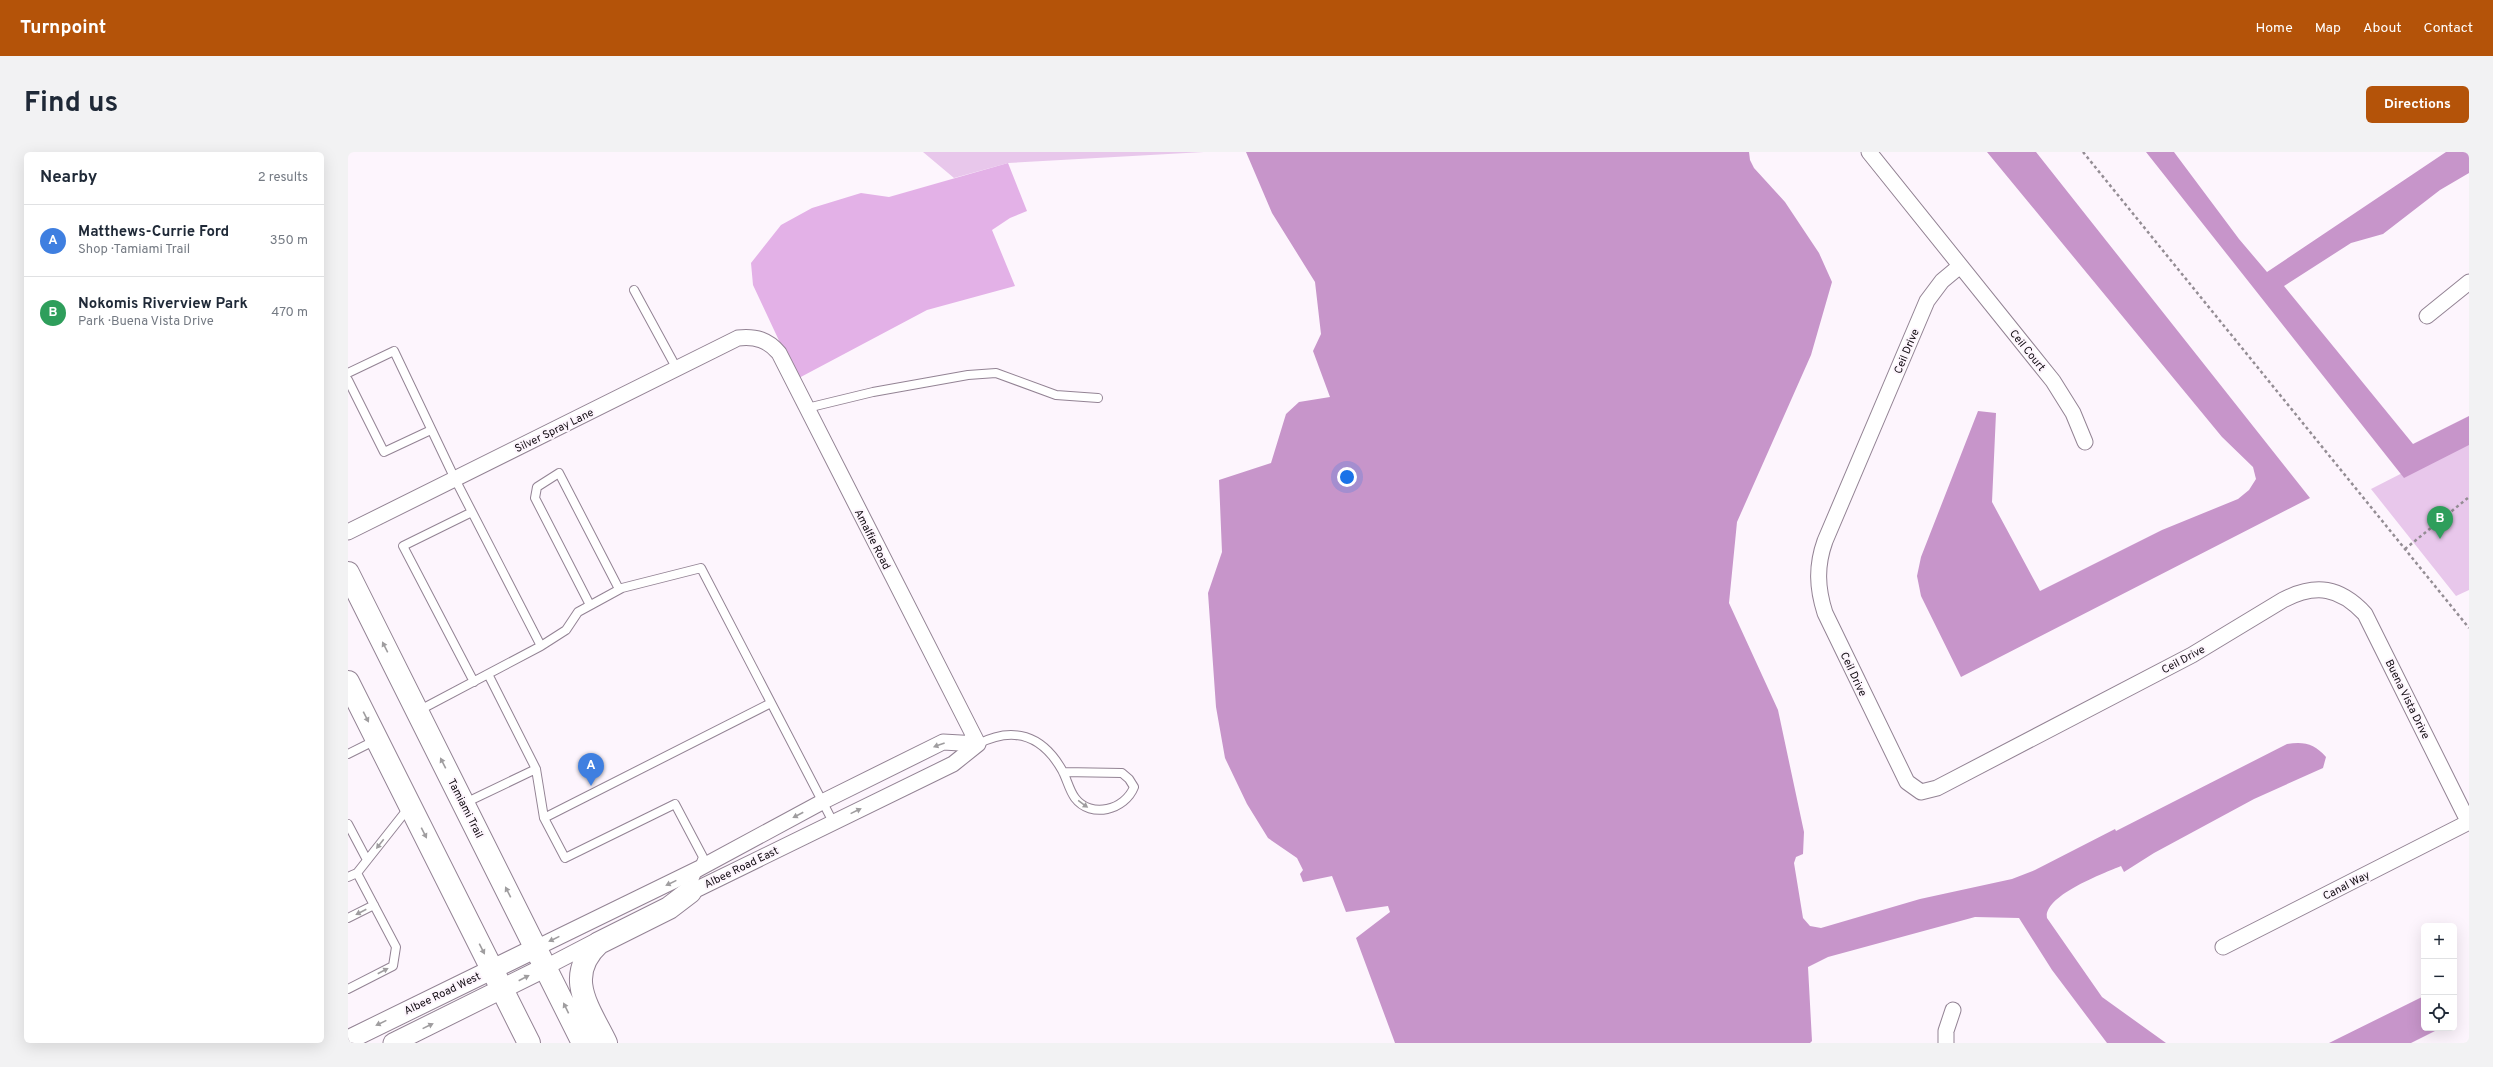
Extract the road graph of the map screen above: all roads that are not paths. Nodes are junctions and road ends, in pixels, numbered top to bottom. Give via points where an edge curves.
1 (1869, 152) edge
2 (1960, 266) junction
3 (2469, 282) edge
4 (634, 290) dead end
5 (2427, 316) dead end
6 (762, 339) joint
7 (677, 369) junction
8 (348, 373) edge
9 (348, 380) edge
10 (1098, 398) dead end
11 (807, 408) junction
12 (431, 430) junction
13 (2085, 442) dead end
14 (455, 479) junction
15 (472, 512) junction
16 (348, 532) edge
17 (348, 573) edge
18 (619, 589) junction
19 (2330, 590) joint
20 (590, 605) junction
21 (541, 646) junction
22 (488, 674) junction
23 (348, 682) edge
24 (474, 682) junction
25 (771, 703) junction
26 (417, 711) junction
27 (377, 740) junction
28 (978, 744) junction
29 (348, 754) edge
30 (536, 768) junction
31 (1063, 772) junction
32 (822, 802) junction
33 (464, 804) junction
34 (411, 809) junction
35 (544, 818) junction
36 (833, 822) junction
37 (2469, 822) edge
38 (349, 827) edge
39 (367, 860) junction
40 (698, 869) junction
41 (357, 873) junction
42 (348, 877) edge
43 (690, 892) junction
44 (374, 905) junction
45 (348, 918) edge
46 (2223, 947) dead end
47 (536, 948) junction
48 (546, 967) junction
49 (492, 969) junction
50 (348, 989) edge
51 (502, 990) junction
52 (1953, 1010) dead end
53 (348, 1040) edge
54 (393, 1043) edge
55 (529, 1043) edge
56 (583, 1043) edge
57 (606, 1043) edge
58 (1946, 1043) edge

1 - 2 street
2 - 13 street, Ceil Court via 2053,381 2073,413
2 - 19 street, Ceil Drive via 1942,281 1927,301 1824,540 1818,566 1819,589 1825,613 1906,782 1921,792 1937,788 2192,655 2295,593
3 - 5 street
4 - 7 lane
6 - 7 street, Silver Spray Lane via 738,338
6 - 11 street, Amalfie Road via 772,344 779,353
7 - 14 street, Silver Spray Lane
8 - 12 lane via 394,351
9 - 12 lane via 384,452
10 - 11 lane via 1056,395 996,373 968,375 873,392
11 - 28 street, Amalfie Road
12 - 14 lane
14 - 15 lane
14 - 16 street, Silver Spray Lane
15 - 21 lane
15 - 24 lane via 403,546
26 -> 17 main road, Tamiami Trail
18 - 20 lane
18 - 20 lane via 559,473 537,487 536,498
18 - 25 lane via 702,568
19 - 37 street, Buena Vista Drive via 2352,601 2372,625
20 - 21 lane via 578,612 566,630
21 - 22 lane
22 - 24 lane
22 - 30 lane
23 -> 27 main road
24 - 26 lane
25 - 32 lane
25 - 35 lane
33 -> 26 main road, Tamiami Trail
27 - 29 lane
27 - 34 main road
28 - 31 lane, Albee Road East via 993,736 1021,735 1046,750
28 -> 32 street, Albee Road East via 943,742
36 -> 28 street, Albee Road East via 953,764
30 - 33 lane
30 - 35 lane
31 -> 31 lane, Albee Road East via 1074,797 1082,806 1093,811 1114,806 1130,796 1134,787 1122,773
32 - 36 lane
32 -> 40 street, Albee Road East
47 -> 33 main road, Tamiami Trail
34 -> 39 lane via 406,811
34 -> 49 main road
35 - 40 lane via 565,858 675,804 703,856
36 - 43 street, Albee Road East
37 - 46 street, Canal Way
38 - 39 lane
39 - 41 lane
40 - 43 lane
40 -> 47 street, Albee Road East
41 - 42 lane
41 - 44 lane
43 - 48 street, Albee Road East
43 - 57 main road via 669,908 599,944 590,952 584,963 581,985 583,997
44 -> 45 lane
50 -> 44 lane via 393,966 396,947
47 - 48 main road, Tamiami Trail
47 - 49 street, Albee Road West
51 -> 48 street, Albee Road East
56 -> 48 main road, Tamiami Trail
49 - 51 main road
49 -> 53 street, Albee Road West
54 -> 51 street
51 - 55 main road
52 - 58 street via 1946,1031

